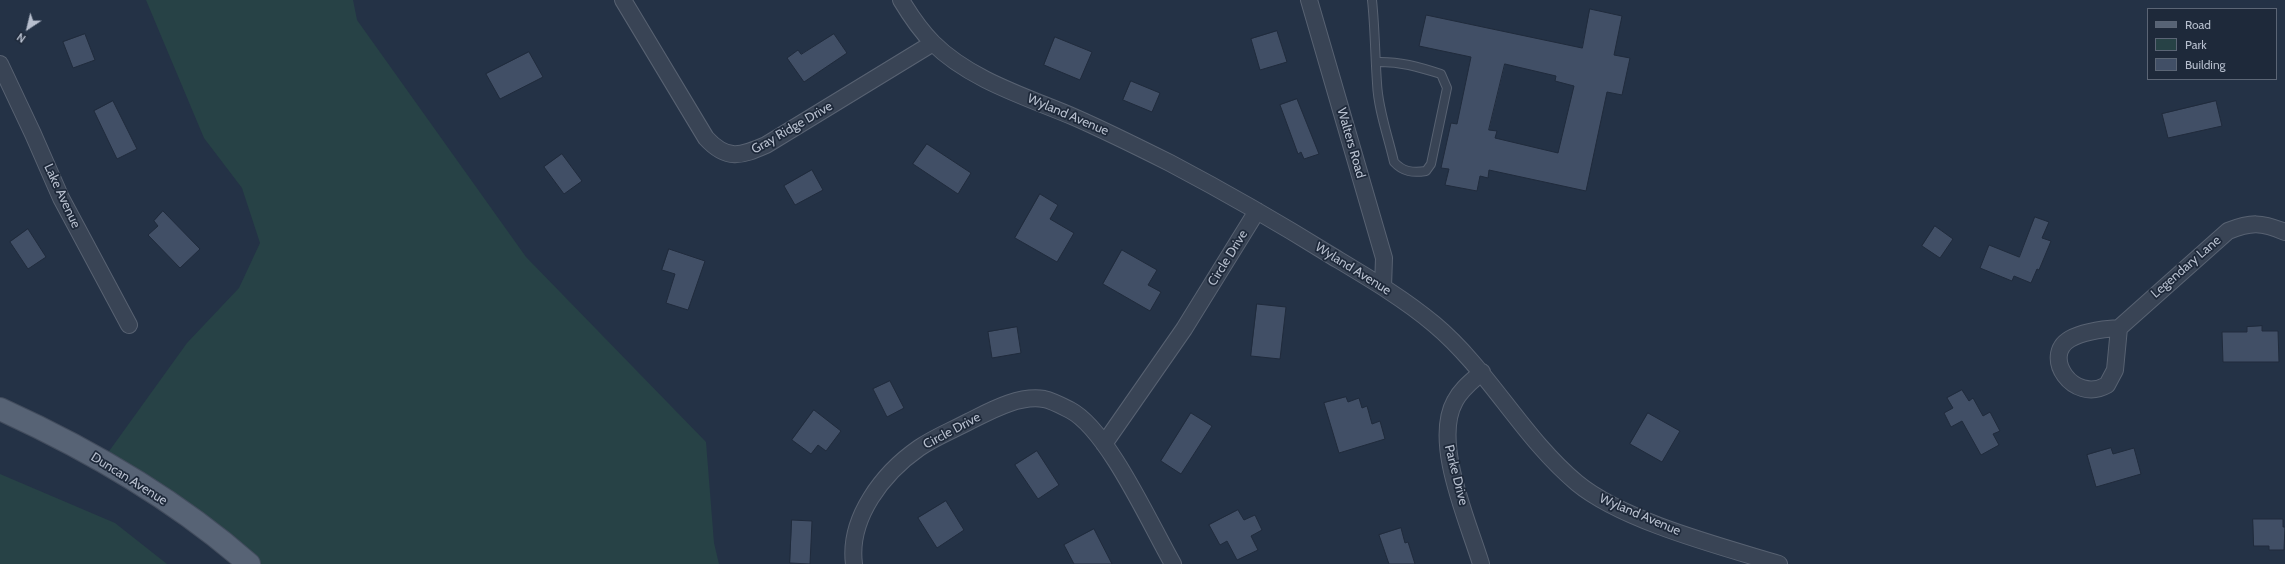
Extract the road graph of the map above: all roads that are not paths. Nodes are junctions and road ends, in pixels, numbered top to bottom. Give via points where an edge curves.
1 (623, 0) edge
2 (901, 0) edge
3 (1309, 0) edge
4 (1372, 0) edge
5 (933, 43) junction
6 (1376, 62) junction
7 (0, 64) edge
8 (1257, 212) junction
9 (2285, 232) edge
10 (1383, 287) junction
11 (129, 325) dead end
12 (2119, 328) dead end
13 (1482, 372) junction
14 (0, 409) edge
15 (1104, 444) junction
16 (249, 564) edge
17 (854, 564) edge
18 (1173, 564) edge
19 (1481, 564) edge
20 (1779, 564) edge

1 - 5 street, Gray Ridge Drive via 706,138 718,150 729,154 748,154 766,145
2 - 5 street, Wyland Avenue
3 - 10 street, Walters Road via 1382,251 1385,274
4 - 6 lane
5 - 8 street, Wyland Avenue via 951,58 990,80 1121,138
6 - 6 lane via 1377,84 1394,162 1401,170 1426,171 1431,164 1447,88 1441,74 1392,61
7 - 11 street, Lake Avenue via 61,198
8 - 10 street, Wyland Avenue
8 - 15 street, Circle Drive via 1184,329
9 - 12 street, Legendary Lane via 2260,223 2246,224 2228,231
10 - 13 street, Wyland Avenue via 1410,305 1454,341
13 - 19 street, Parke Drive via 1466,386 1454,402 1446,424 1446,439 1455,478
13 - 20 street, Wyland Avenue via 1564,471 1594,495 1659,524
14 - 16 main road, Duncan Avenue via 46,430 102,461 199,525
15 - 17 street, Circle Drive via 1084,419 1061,405 1044,399 1019,401 989,411 920,448 889,476 874,494 858,523 853,550
15 - 18 street, Circle Drive

